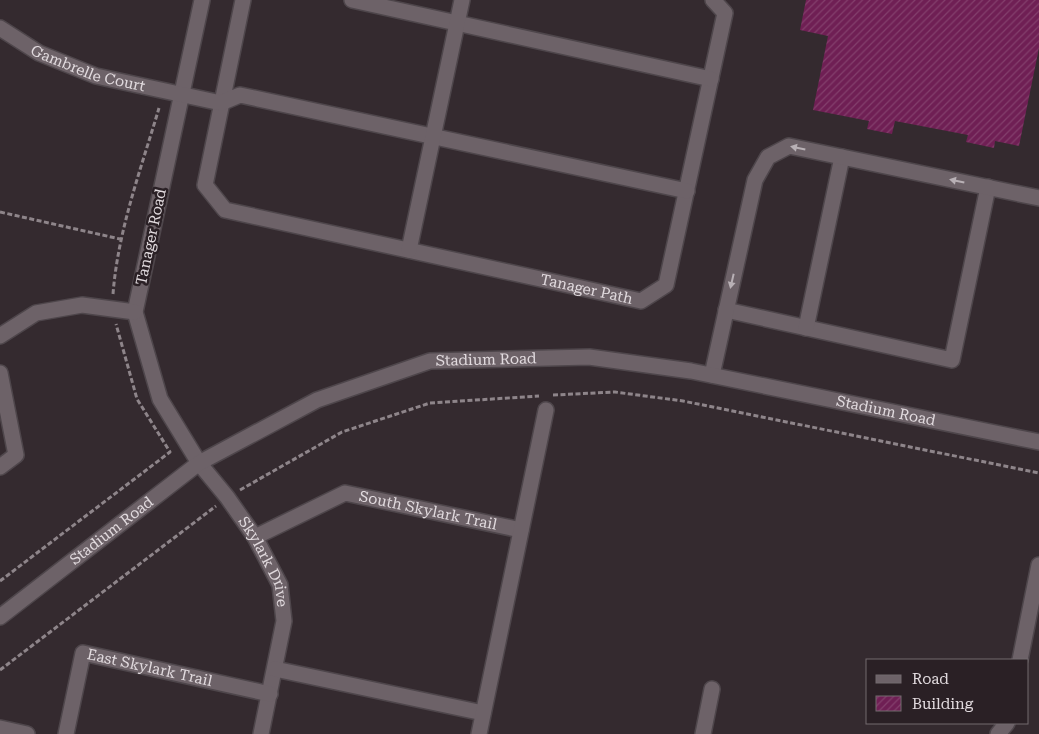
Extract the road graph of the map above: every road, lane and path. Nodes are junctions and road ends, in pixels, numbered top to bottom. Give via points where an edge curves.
1 (202, 0) edge
2 (244, 0) edge
3 (352, 0) edge
4 (462, 0) edge
5 (713, 0) edge
6 (456, 22) junction
7 (0, 28) edge
8 (711, 79) junction
9 (181, 94) junction
10 (221, 103) junction
11 (159, 108) dead end
12 (433, 137) junction
13 (842, 157) junction
14 (988, 187) junction
15 (687, 191) junction
16 (1039, 198) edge
17 (0, 212) edge
18 (120, 240) junction
19 (408, 250) junction
20 (112, 309) junction
21 (726, 310) junction
22 (135, 312) junction
23 (806, 328) junction
24 (0, 336) edge
25 (0, 373) edge
26 (712, 375) junction
27 (546, 410) dead end
28 (1039, 442) edge
29 (199, 463) junction
30 (0, 467) edge
31 (1039, 473) edge
32 (227, 498) junction
33 (521, 530) junction
34 (255, 537) junction
35 (1039, 565) edge
36 (0, 581) edge
37 (0, 617) edge
38 (1020, 659) edge
39 (275, 669) junction
40 (0, 670) edge
41 (712, 689) dead end
42 (270, 694) junction
43 (483, 713) junction
44 (1007, 724) edge
45 (0, 728) edge
46 (26, 734) edge
47 (66, 734) edge
48 (261, 734) edge
49 (479, 734) edge
50 (702, 734) edge
51 (998, 734) edge

1 - 9 street, Tanager Road
2 - 10 street, Tanager Path
3 - 6 street
4 - 6 street
5 - 8 street, Tanager Path via 725,13
6 - 8 street
6 - 12 street
7 - 9 street, Gambrelle Court via 39,52 96,76
8 - 15 street, Tanager Path
9 - 10 street
9 - 22 street, Tanager Road
10 - 12 street via 240,95
10 - 19 street, Tanager Path via 205,185 225,210
11 - 18 path
12 - 15 street
12 - 19 street
14 -> 13 street
13 -> 21 street via 789,146 768,157 755,180
13 - 23 street
14 - 16 street
14 - 23 street via 952,360
15 - 19 street, Tanager Path via 666,285 641,301
17 - 18 path
18 - 20 path
20 - 22 street
20 - 24 street via 82,305 36,314
20 - 36 path via 137,399 170,452
21 - 23 street
21 - 26 street
22 - 29 street, Tanager Road via 160,398
25 - 30 street via 16,455
26 - 28 street, Stadium Road
26 - 29 street, Stadium Road via 589,357 430,361 317,400
27 - 33 street
29 - 32 street, Skylark Drive
29 - 37 street, Stadium Road
31 - 32 path via 682,400 615,392 430,403 342,432
32 - 34 street, Skylark Drive
32 - 40 path
33 - 34 street, South Skylark Trail via 345,493
33 - 43 street
34 - 39 street, Skylark Drive via 280,585 284,621
35 - 38 street
39 - 42 street, Skylark Drive
39 - 43 street
41 - 50 street
42 - 47 street, East Skylark Trail via 83,653
42 - 48 street, Skylark Drive
43 - 49 street
44 - 51 street
45 - 46 street

